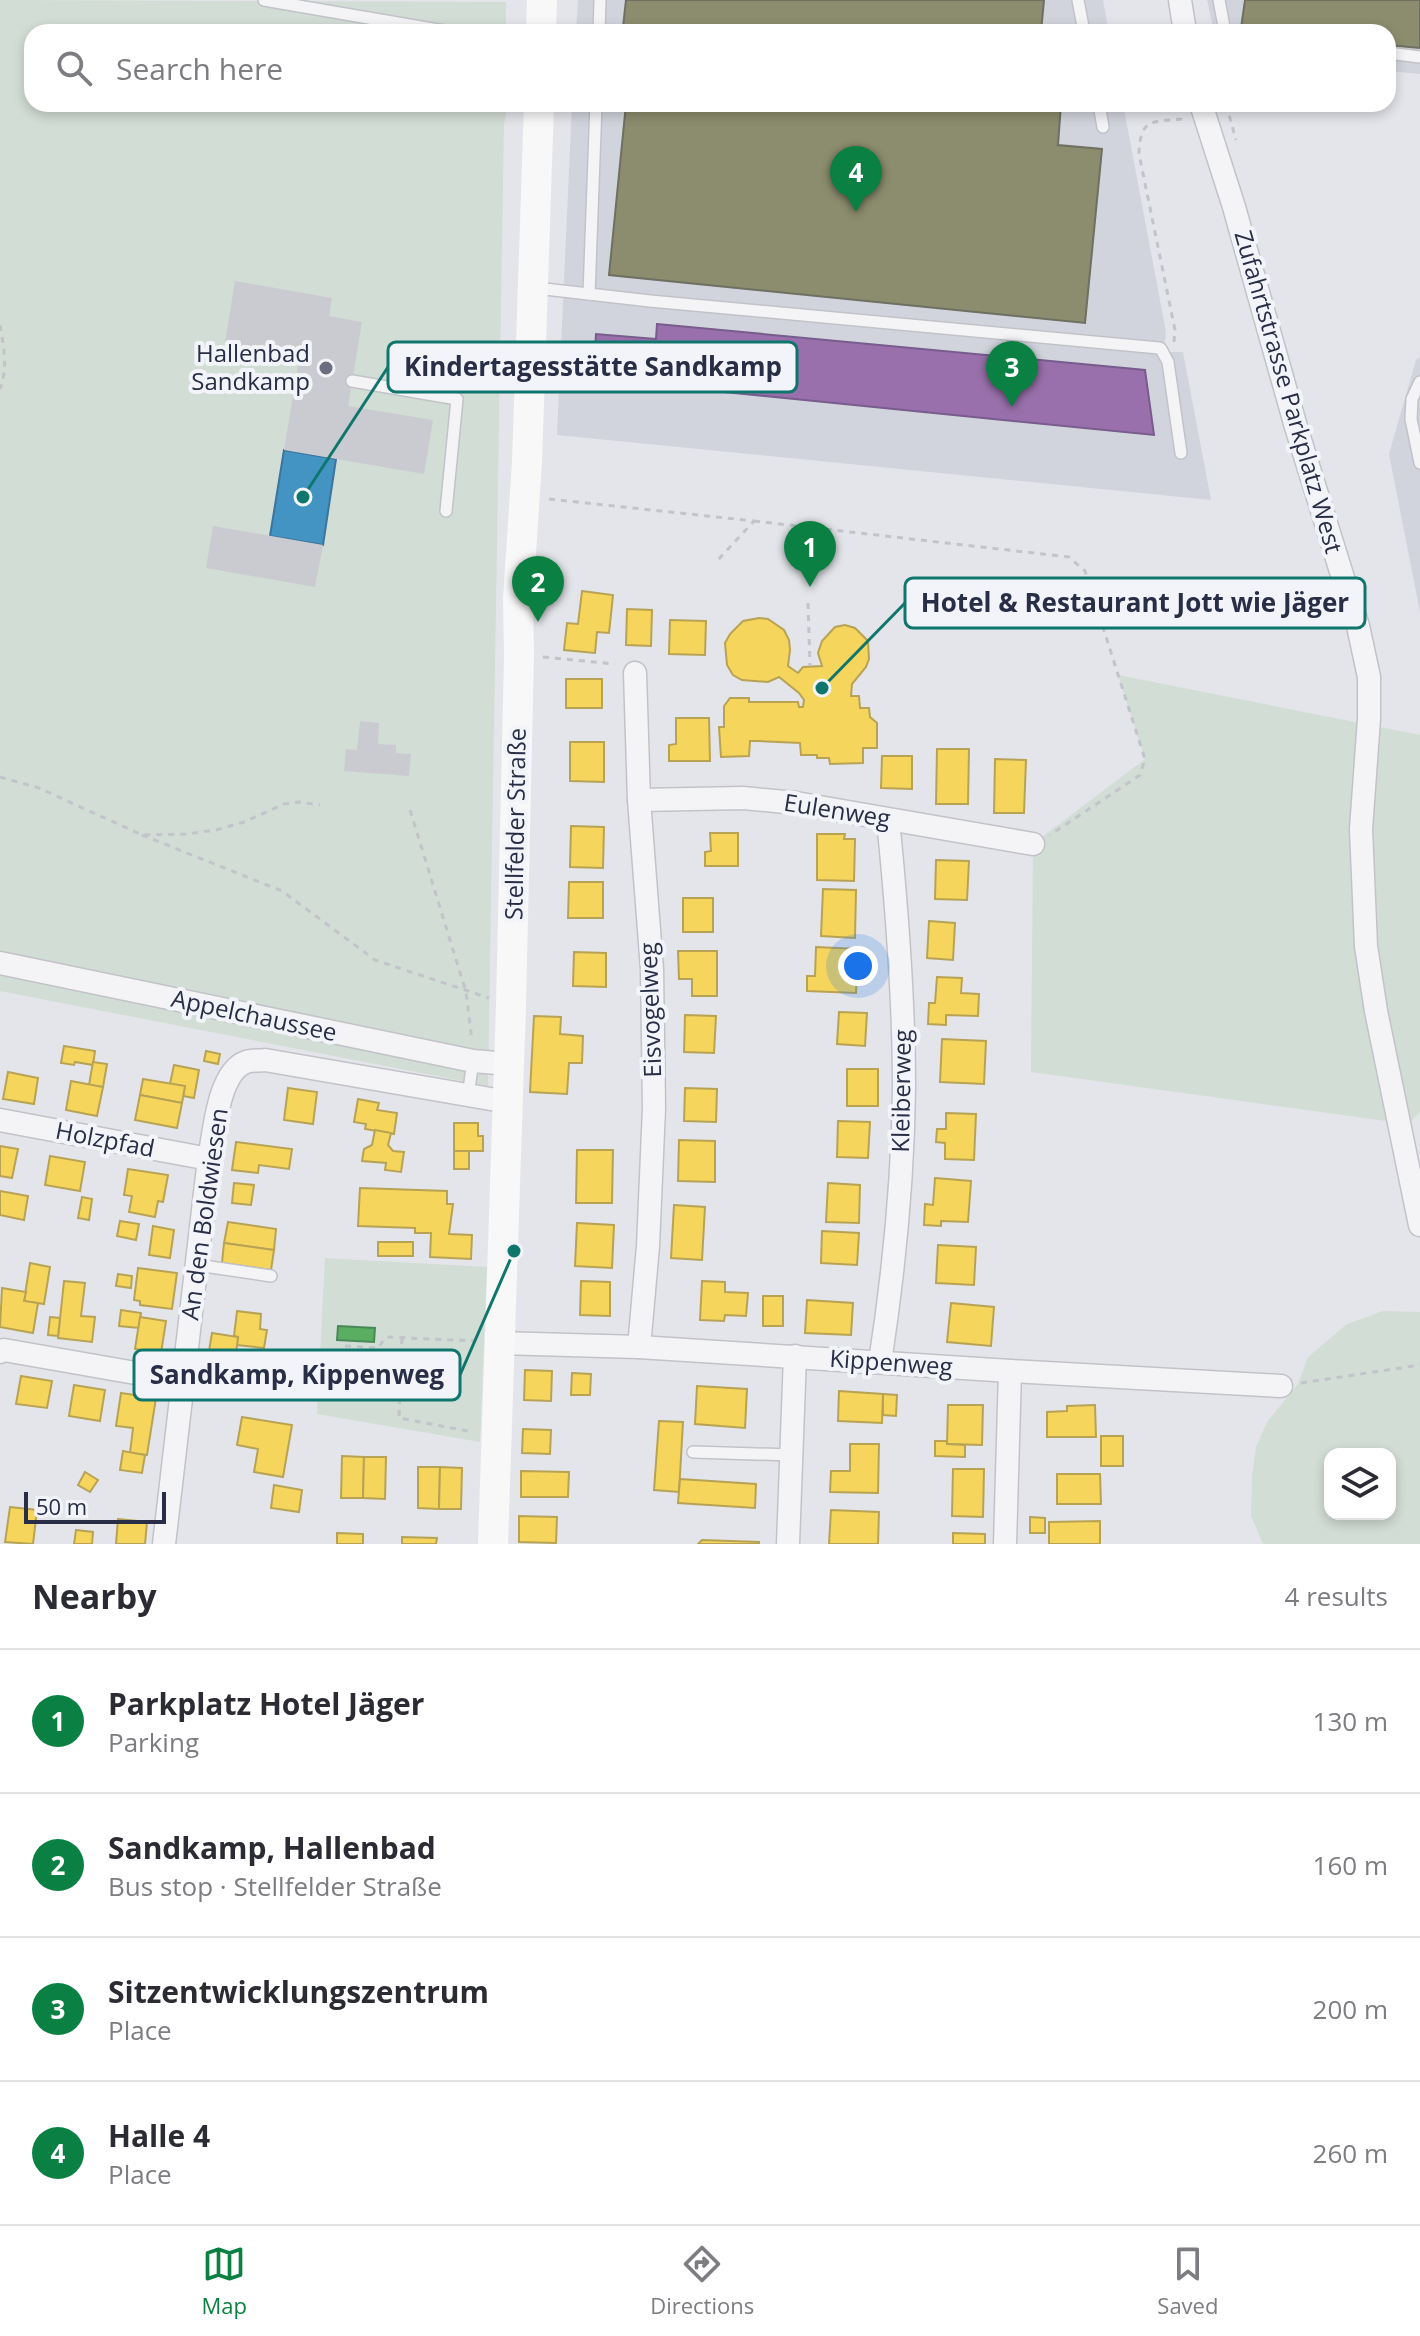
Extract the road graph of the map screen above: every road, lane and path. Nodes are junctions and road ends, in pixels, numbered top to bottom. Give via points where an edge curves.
1 (264, 0) edge
2 (542, 0) edge
3 (600, 0) edge
4 (1078, 0) edge
5 (1180, 0) edge
6 (1219, 0) edge
7 (404, 24) edge
8 (541, 24) edge
9 (599, 24) edge
10 (1082, 24) edge
11 (1184, 24) edge
12 (1224, 24) edge
13 (1396, 54) edge
14 (1420, 57) edge
15 (539, 112) edge
16 (596, 112) edge
17 (1100, 112) edge
18 (1194, 112) edge
19 (1203, 112) edge
20 (1103, 127) dead end
21 (532, 288) junction
22 (589, 294) junction
23 (0, 325) edge
24 (1164, 353) junction
25 (352, 381) dead end
26 (1420, 382) edge
27 (0, 389) edge
28 (1181, 453) dead end
29 (1420, 463) edge
30 (525, 496) junction
31 (446, 511) dead end
32 (754, 521) junction
33 (716, 562) dead end
34 (808, 603) dead end
35 (519, 656) junction
36 (810, 666) dead end
37 (635, 673) joint
38 (0, 777) edge
39 (639, 800) junction
40 (320, 805) dead end
41 (410, 810) dead end
42 (888, 820) junction
43 (142, 835) junction
44 (1033, 844) joint
45 (0, 963) edge
46 (466, 992) junction
47 (511, 1005) junction
48 (473, 1061) junction
49 (509, 1064) junction
50 (468, 1096) junction
51 (508, 1102) junction
52 (0, 1120) edge
53 (209, 1159) junction
54 (1420, 1225) edge
55 (197, 1265) junction
56 (271, 1276) dead end
57 (402, 1338) junction
58 (500, 1343) junction
59 (345, 1346) dead end
60 (639, 1347) junction
61 (0, 1352) edge
62 (795, 1356) junction
63 (880, 1362) junction
64 (1420, 1365) edge
65 (1010, 1371) junction
66 (181, 1381) junction
67 (1281, 1386) joint
68 (497, 1437) junction
69 (693, 1452) dead end
70 (791, 1455) junction
71 (164, 1544) edge
72 (493, 1544) edge
73 (788, 1544) edge
74 (1005, 1544) edge

1 - 7 lane
2 - 8 street
3 - 9 lane
4 - 10 lane
5 - 11 street
6 - 12 lane
13 - 14 lane
15 - 21 street, Stellfelder Straße
16 - 22 lane
17 - 20 lane
18 - 24 path via 1149,123 1139,139 1175,330 1172,347
19 - 54 street, Zufahrtstrasse Parkplatz West via 1369,677 1361,829 1366,946
21 - 22 lane
21 - 30 street, Stellfelder Straße
22 - 24 lane via 1159,348
23 - 27 path via 6,363
24 - 28 lane
25 - 31 lane via 457,399
26 - 29 lane via 1411,419
30 - 32 path
30 - 35 street, Stellfelder Straße
32 - 33 path
32 - 44 path via 1069,557 1085,571 1145,759 1140,775
34 - 36 path
35 - 37 path via 628,665
35 - 47 street, Stellfelder Straße
37 - 39 street, Eisvogelweg
38 - 43 path via 39,788
39 - 42 street, Eulenweg via 743,798
39 - 60 street, Eisvogelweg via 652,969 654,1108
40 - 43 path via 284,804 216,830
41 - 46 path
42 - 44 street, Eulenweg
42 - 63 street, Kleiberweg via 898,915 904,1089 896,1240
43 - 46 path via 282,891 375,960
45 - 48 street, Appelchaussee
46 - 47 path
46 - 48 path
47 - 49 street, Stellfelder Straße
48 - 49 street, Appelchaussee
48 - 50 lane
49 - 51 street, Stellfelder Straße
50 - 51 street, An den Boldwiesen
50 - 53 street, An den Boldwiesen via 248,1061 227,1081
51 - 58 street, Stellfelder Straße
52 - 53 street, Holzpfad
53 - 55 street, An den Boldwiesen
55 - 56 lane
55 - 66 street, An den Boldwiesen
57 - 58 path
57 - 59 path via 386,1337 378,1348
57 - 68 path via 399,1418
58 - 60 street, Kippenweg
58 - 68 street, Stellfelder Straße
60 - 62 street, Kippenweg
61 - 66 street
62 - 63 street, Kippenweg
62 - 70 street
63 - 65 street, Kippenweg
64 - 67 path
65 - 67 street, Kippenweg
65 - 74 street
66 - 71 street, An den Boldwiesen
68 - 72 street, Stellfelder Straße
69 - 70 lane
70 - 73 street

